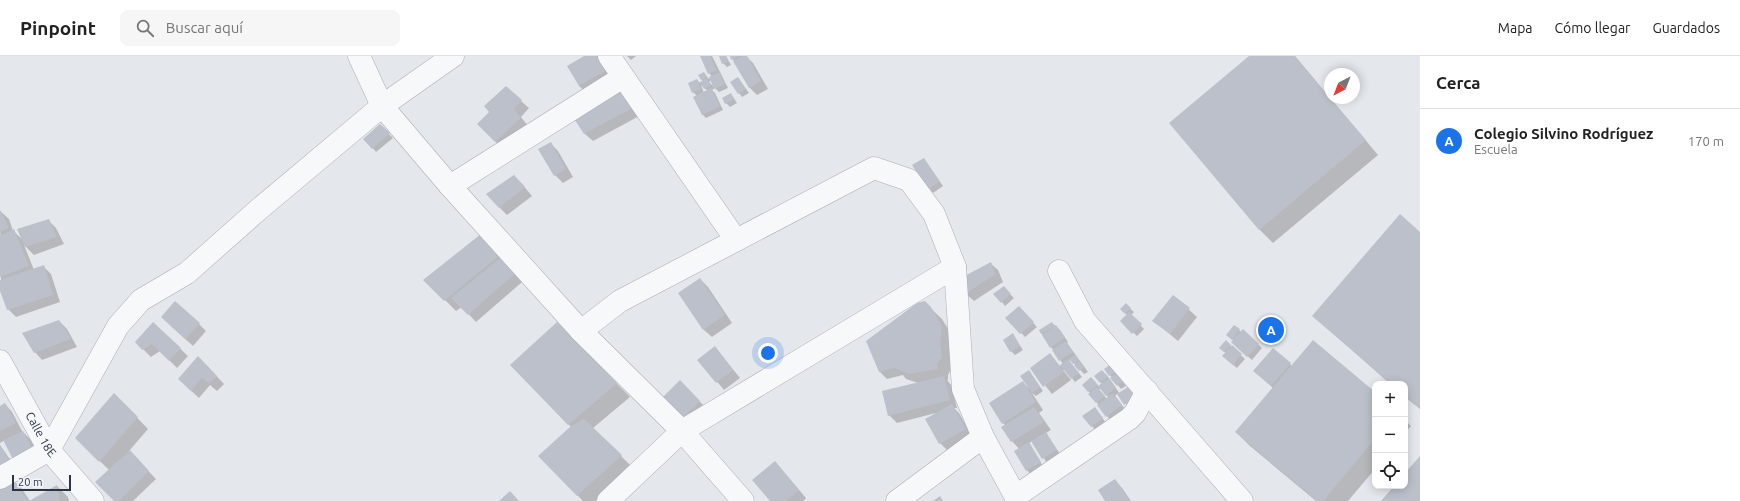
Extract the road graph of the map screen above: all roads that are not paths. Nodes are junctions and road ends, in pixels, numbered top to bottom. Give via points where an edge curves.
1 (359, 56) edge
2 (453, 56) edge
3 (609, 56) edge
4 (623, 77) junction
5 (382, 106) junction
6 (450, 186) junction
7 (736, 240) junction
8 (955, 267) junction
9 (1059, 272) dead end
10 (581, 331) junction
11 (0, 361) edge
12 (1147, 390) junction
13 (682, 431) junction
14 (983, 437) junction
15 (49, 450) junction
16 (0, 478) edge
17 (1017, 499) edge
18 (93, 501) edge
19 (608, 501) edge
20 (743, 501) edge
21 (898, 501) edge
22 (1242, 501) edge

1 - 5 street
2 - 5 street
3 - 4 street
4 - 6 street
4 - 7 street
5 - 6 street
5 - 15 street via 187,273 141,300 118,326
6 - 10 street
7 - 8 street via 874,168 909,180 934,214
7 - 10 street via 620,301
8 - 13 street
8 - 14 street via 963,389
9 - 12 street via 1085,321
10 - 13 street
11 - 15 street, Calle 18E
12 - 17 street via 1129,419
12 - 22 street
13 - 19 street
13 - 20 street
14 - 17 street
14 - 21 street
15 - 16 street
15 - 18 street, Calle 18E

